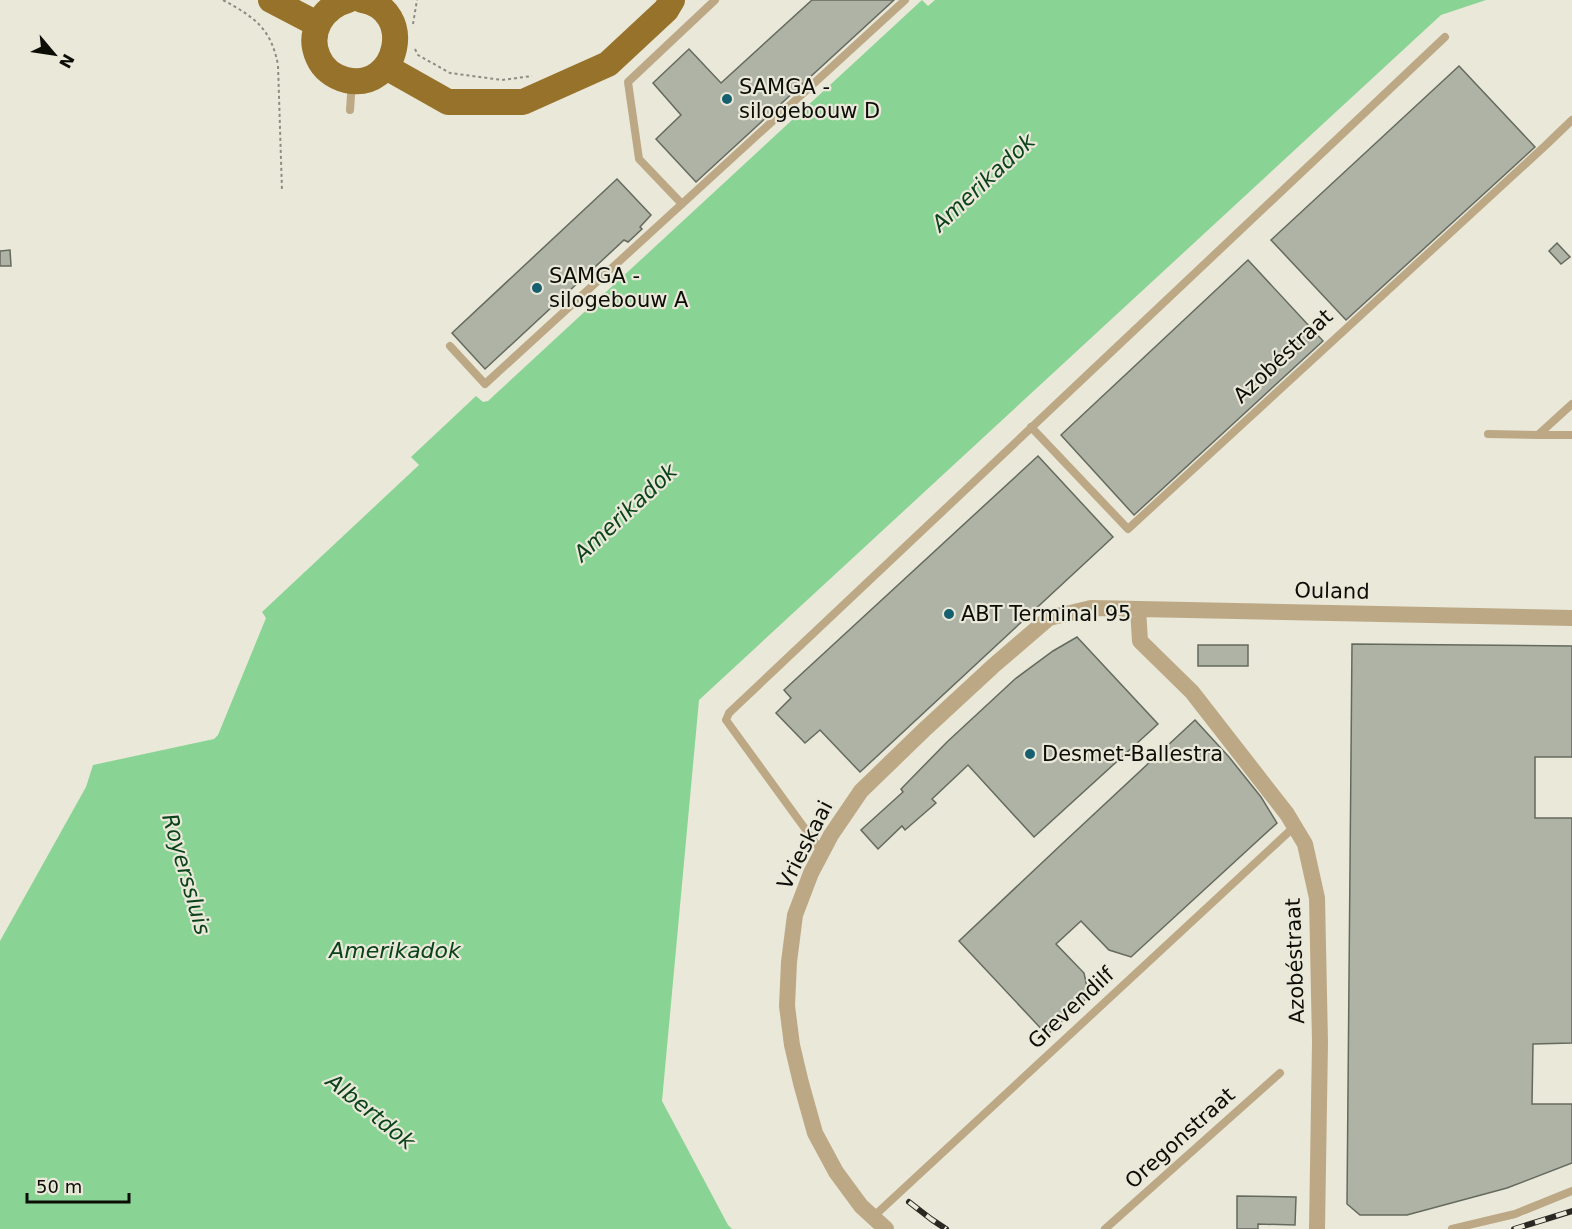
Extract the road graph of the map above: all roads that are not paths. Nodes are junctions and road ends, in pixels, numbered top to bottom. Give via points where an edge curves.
1 (271, 0) edge
2 (348, 0) edge
3 (672, 0) edge
4 (715, 0) edge
5 (905, 0) edge
6 (372, 2) edge
7 (317, 24) junction
8 (1444, 37) dead end
9 (386, 67) junction
10 (352, 81) junction
11 (350, 110) dead end
12 (1572, 120) edge
13 (682, 204) junction
14 (450, 346) dead end
15 (1572, 404) edge
16 (1031, 427) junction
17 (1488, 434) dead end
18 (1538, 435) junction
19 (1572, 435) edge
20 (1091, 608) joint
21 (1138, 609) junction
22 (1572, 618) edge
23 (1294, 826) junction
24 (822, 852) junction
25 (1280, 1073) dead end
26 (1572, 1191) edge
27 (873, 1217) junction
28 (886, 1229) edge
29 (1105, 1229) edge
30 (1317, 1229) edge
31 (1452, 1229) edge

1 - 7 main road
2 - 7 main road via 325,12
3 - 9 main road via 608,64 523,102 448,102
4 - 13 lane via 628,82 639,159
5 - 13 lane
6 - 9 main road via 389,17 395,30 396,45
7 - 10 main road via 315,51 321,62 329,72
8 - 16 lane
9 - 10 main road via 370,78
10 - 11 lane
12 - 16 lane, Azobéstraat via 1128,529
13 - 14 lane via 485,384
15 - 18 lane
16 - 24 lane via 729,712 726,720
17 - 18 lane
18 - 19 lane
20 - 21 street, Ouland
20 - 24 street, Vrieskaai via 1049,618 992,667 861,791
21 - 22 street, Ouland
21 - 23 street, Azobéstraat via 1140,641 1192,692
23 - 27 lane, Grevendilf
23 - 30 street, Azobéstraat via 1305,844 1317,898 1320,1042
24 - 27 street, Vrieskaai via 795,915 787,1006 791,1035 815,1132 836,1172
25 - 29 lane, Oregonstraat
26 - 31 lane via 1515,1214
27 - 28 street, Vrieskaai

